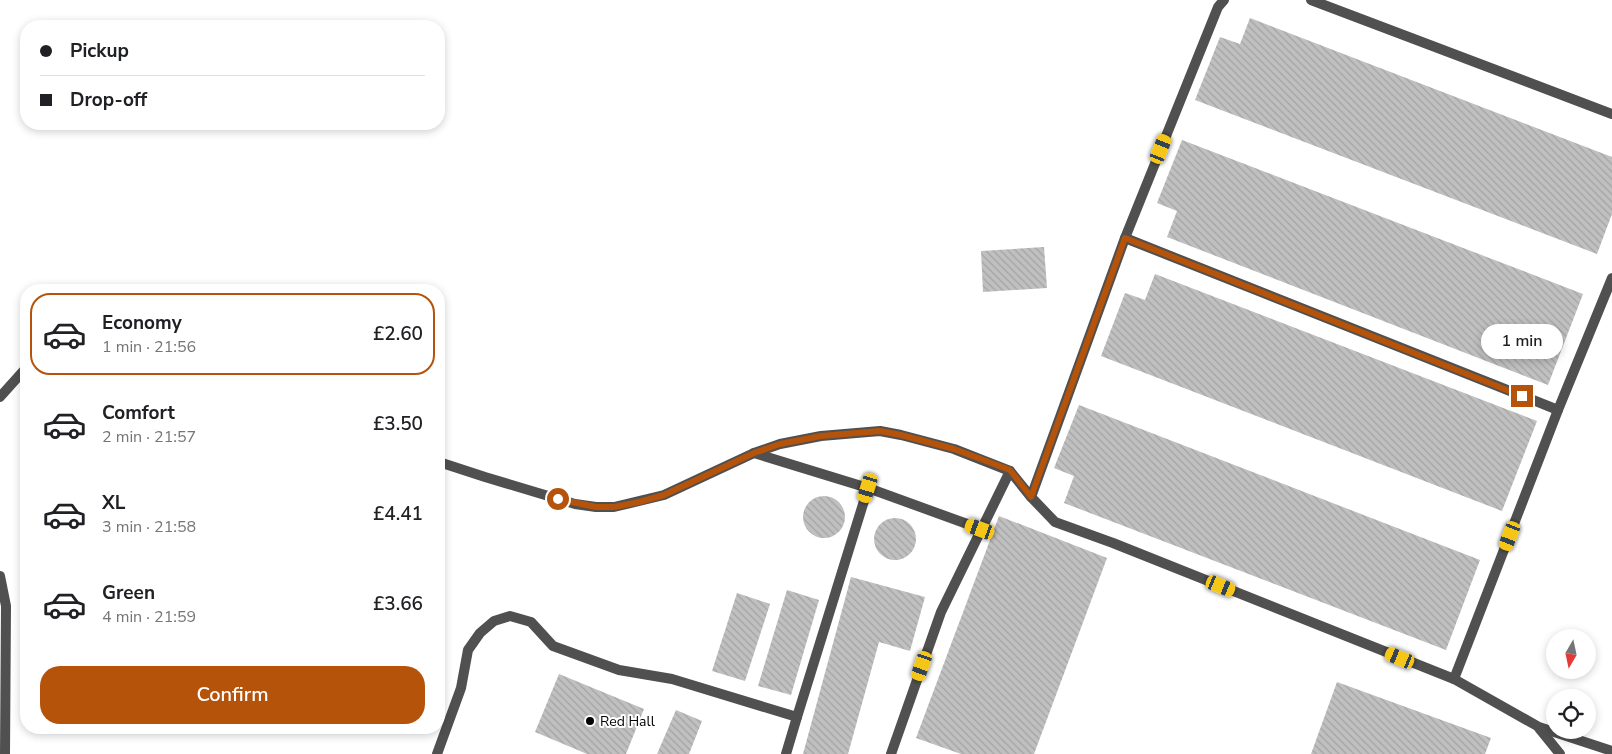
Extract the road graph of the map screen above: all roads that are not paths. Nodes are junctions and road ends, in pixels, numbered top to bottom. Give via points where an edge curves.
1 (1224, 0) edge
2 (1310, 0) edge
3 (1612, 114) edge
4 (1125, 238) junction
5 (1612, 278) edge
6 (20, 375) edge
7 (0, 397) edge
8 (1558, 410) junction
9 (754, 453) junction
10 (445, 464) edge
11 (1010, 470) junction
12 (868, 488) junction
13 (1031, 497) junction
14 (980, 529) junction
15 (0, 576) edge
16 (1454, 679) junction
17 (797, 717) junction
18 (1539, 727) junction
19 (445, 732) edge
20 (444, 734) edge
21 (1612, 751) edge
22 (5, 754) edge
23 (437, 754) edge
24 (786, 754) edge
25 (891, 754) edge
26 (1560, 754) edge

1 - 4 lane via 1218,7
2 - 3 lane
4 - 8 lane
4 - 13 lane
5 - 8 lane
6 - 7 lane
8 - 16 lane
9 - 10 lane via 664,495 614,507 575,504
9 - 11 lane via 821,436 880,431 954,449
9 - 12 lane
11 - 13 lane
11 - 14 lane
12 - 14 lane
12 - 17 lane
13 - 16 lane via 1055,522
14 - 25 lane via 941,612
15 - 22 lane via 6,606
16 - 18 lane
17 - 19 lane via 672,679 619,670 553,646 531,622 510,616 494,621 468,650 461,688
17 - 24 lane
18 - 21 lane
18 - 26 lane
20 - 23 lane

